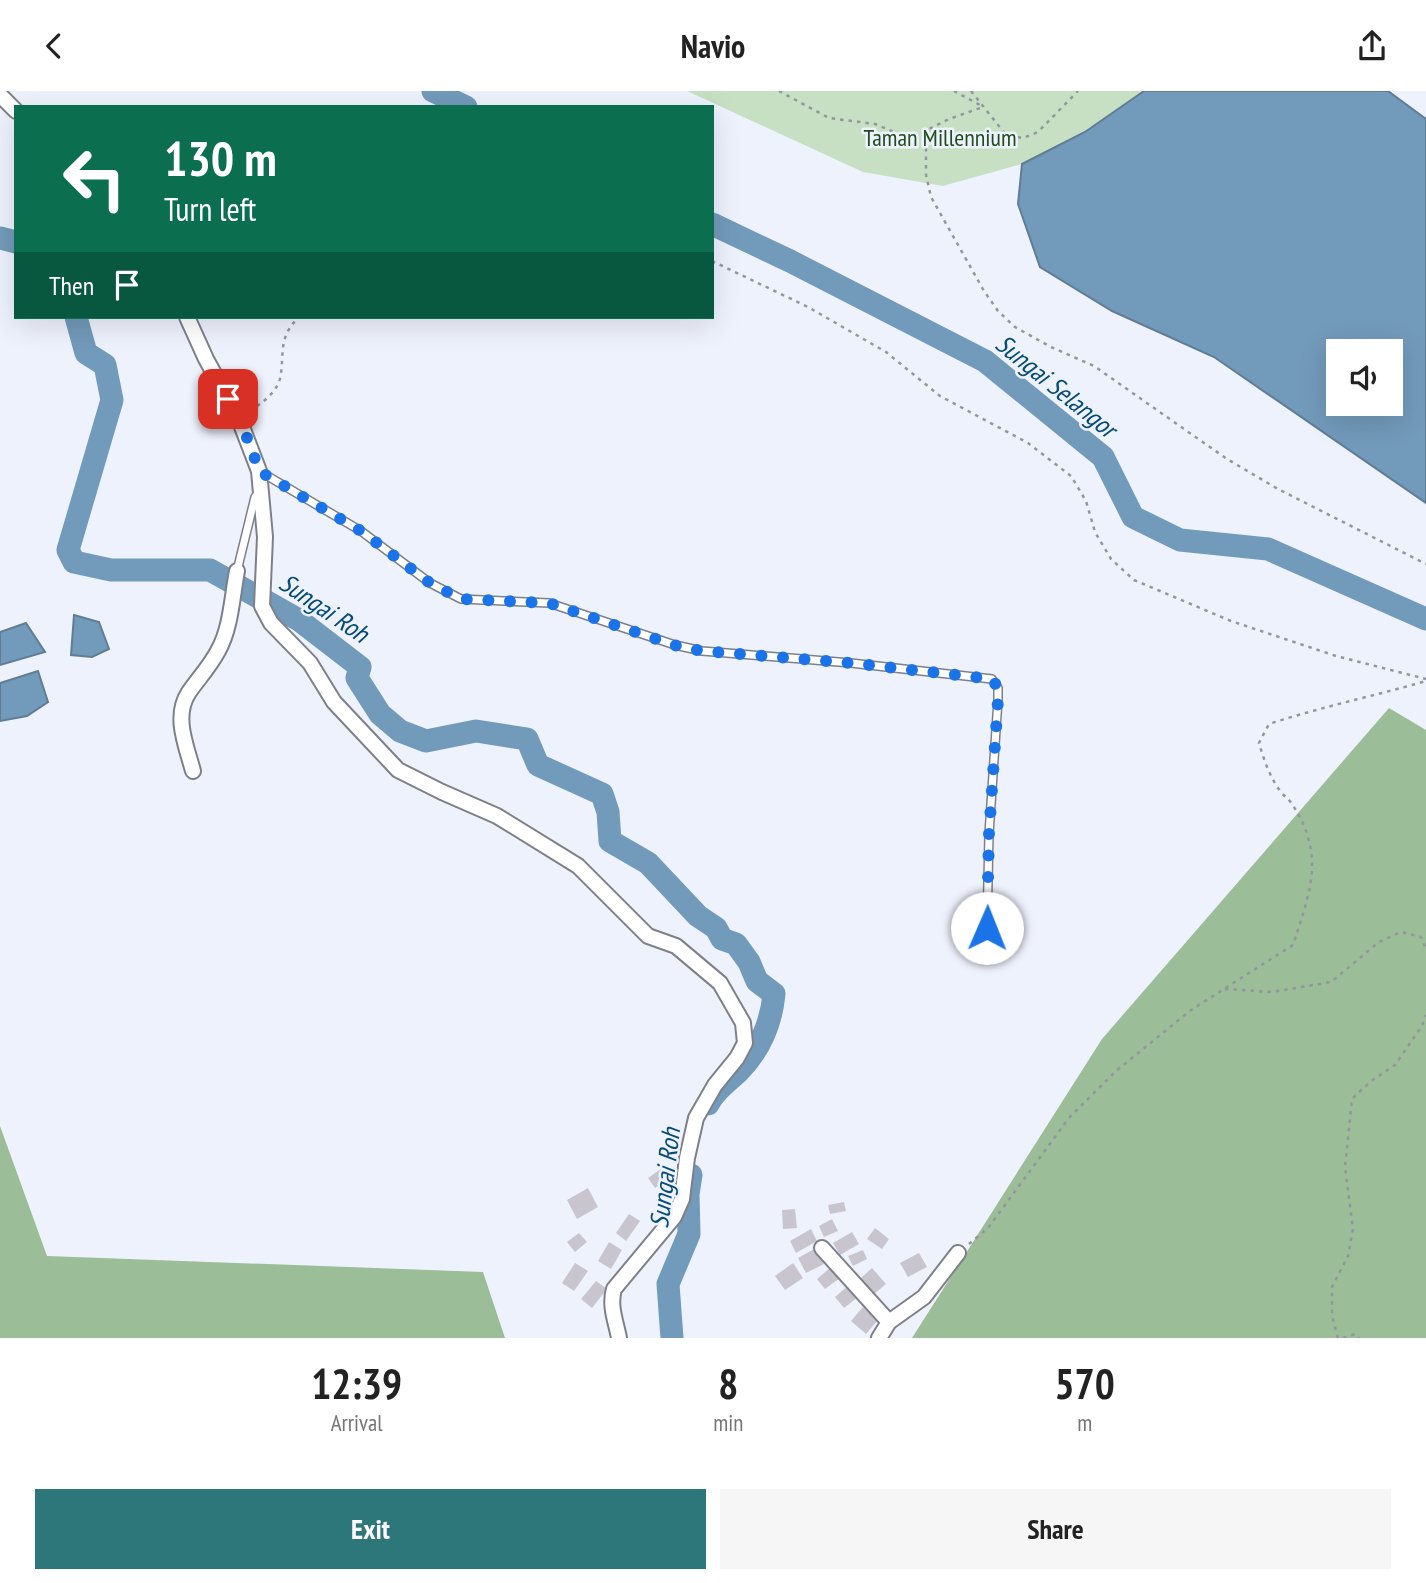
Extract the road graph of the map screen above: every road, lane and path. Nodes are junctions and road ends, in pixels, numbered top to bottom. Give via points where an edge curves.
1 (779, 91) edge
2 (954, 91) edge
3 (971, 91) edge
4 (1078, 91) edge
5 (0, 95) edge
6 (983, 107) junction
7 (14, 109) edge
8 (926, 131) junction
9 (714, 262) edge
10 (188, 319) edge
11 (297, 319) edge
12 (239, 419) junction
13 (259, 471) junction
14 (261, 488) junction
15 (1426, 564) edge
16 (237, 571) joint
17 (1426, 680) edge
18 (193, 771) dead end
19 (987, 928) dead end
20 (1426, 949) edge
21 (1226, 989) junction
22 (1426, 1015) edge
23 (822, 1248) dead end
24 (958, 1253) joint
25 (889, 1322) junction
26 (619, 1338) edge
27 (879, 1338) edge
28 (1338, 1338) edge
29 (1343, 1338) edge
30 (1359, 1338) edge

1 - 8 path via 829,118 875,124 901,135
2 - 6 path
3 - 6 path
4 - 6 path via 1038,132 1023,138 1006,135
5 - 7 street
6 - 8 path
8 - 15 path via 931,197 984,291 1015,327 1094,366 1248,471
9 - 17 path via 819,313 886,352 940,396 1028,443 1071,476 1111,559 1135,580 1231,621
10 - 12 street
11 - 12 path via 281,346 279,381 268,398
12 - 13 street
13 - 14 street
13 - 19 lane via 361,531 430,583 461,599 549,603 702,651 992,679 998,700
14 - 16 lane
14 - 26 street via 265,537 262,606 271,623 315,669 334,702 398,770 497,816 578,866 648,936 676,946 720,983 743,1023 745,1043 696,1118 682,1199 674,1217 611,1297
16 - 18 street via 224,638 182,707 181,731
17 - 21 path via 1269,724 1259,743 1265,764 1310,837 1313,874 1293,945
20 - 21 path via 1421,937 1401,932 1379,942 1331,982 1272,992
21 - 24 path via 1191,1010 1116,1071 1069,1118 988,1228
22 - 28 path via 1395,1065 1352,1099 1345,1167 1353,1229 1348,1257 1332,1287
23 - 25 street
24 - 25 street via 924,1297
25 - 27 street
29 - 30 path via 1355,1334

